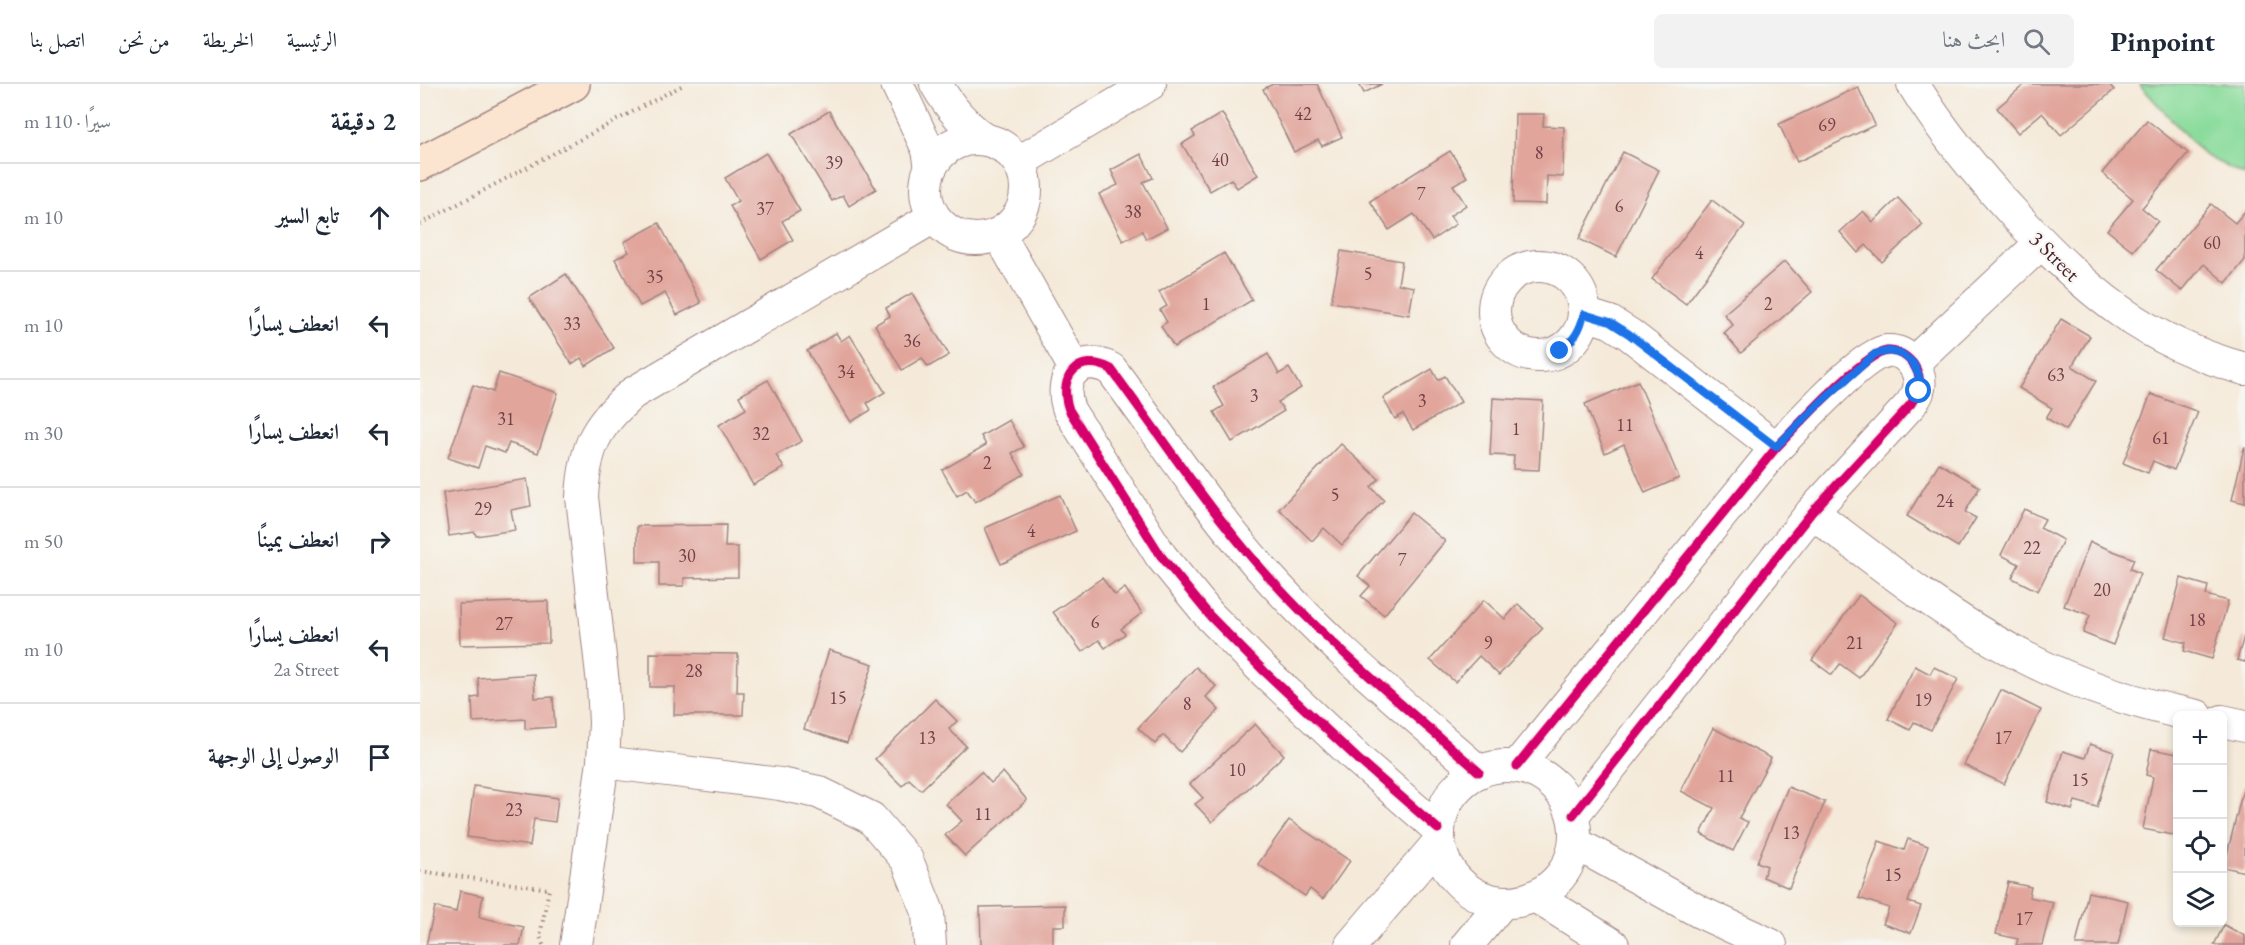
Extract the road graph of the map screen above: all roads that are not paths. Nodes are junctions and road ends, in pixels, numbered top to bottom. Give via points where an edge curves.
1 (573, 84) edge
2 (876, 84) edge
3 (1150, 84) edge
4 (1913, 84) edge
5 (936, 86) edge
6 (901, 94) edge
7 (986, 140) junction
8 (1019, 162) junction
9 (420, 164) edge
10 (931, 167) junction
11 (934, 217) junction
12 (999, 234) junction
13 (2041, 243) junction
14 (1584, 314) dead end
15 (1913, 363) junction
16 (1075, 369) junction
17 (2245, 369) edge
18 (1776, 447) junction
19 (1812, 512) junction
20 (2177, 711) edge
21 (2227, 722) edge
22 (2245, 726) edge
23 (603, 762) junction
24 (1517, 766) junction
25 (1479, 772) junction
26 (1574, 829) junction
27 (1439, 835) junction
28 (1535, 897) junction
29 (1502, 903) junction
30 (576, 945) edge
31 (930, 945) edge
32 (1351, 945) edge
33 (1467, 945) edge
34 (1613, 945) edge
35 (1771, 945) edge

1 - 9 main road
2 - 6 street via 892,97
3 - 8 street
4 - 13 street, 3 Street via 1960,151
5 - 6 street
5 - 7 street via 958,117
6 - 10 street via 928,150
7 - 8 street via 999,144
7 - 10 street via 954,144
8 - 12 street via 1025,177 1022,210
10 - 11 street via 928,201
11 - 12 street via 956,235 978,238
11 - 23 street via 633,393 610,413 593,438 584,467 582,497 603,684
12 - 16 street
13 - 15 street
13 - 17 street, 3 Street via 2118,311 2190,351
14 - 18 street via 1610,322 1629,334
15 - 18 street via 1902,354 1875,354
15 - 19 street via 1919,376 1919,391 1911,404
16 - 25 street via 1087,363 1100,363 1111,369 1214,511 1266,574 1336,644
16 - 27 street via 1064,388 1069,410 1167,563 1210,616 1264,671
18 - 24 street
19 - 20 street via 1911,586 2023,657 2118,696
19 - 26 street
21 - 22 street
23 - 30 street
23 - 31 street via 780,784 818,792 871,818 907,860 928,912
24 - 25 street via 1497,766
24 - 26 street via 1552,783 1565,798
25 - 27 street via 1451,795 1442,811
26 - 28 street via 1569,865 1555,884
26 - 35 street via 1700,912
27 - 29 street via 1448,869 1461,886 1480,898
27 - 32 street
28 - 29 street
28 - 34 street
29 - 33 street

